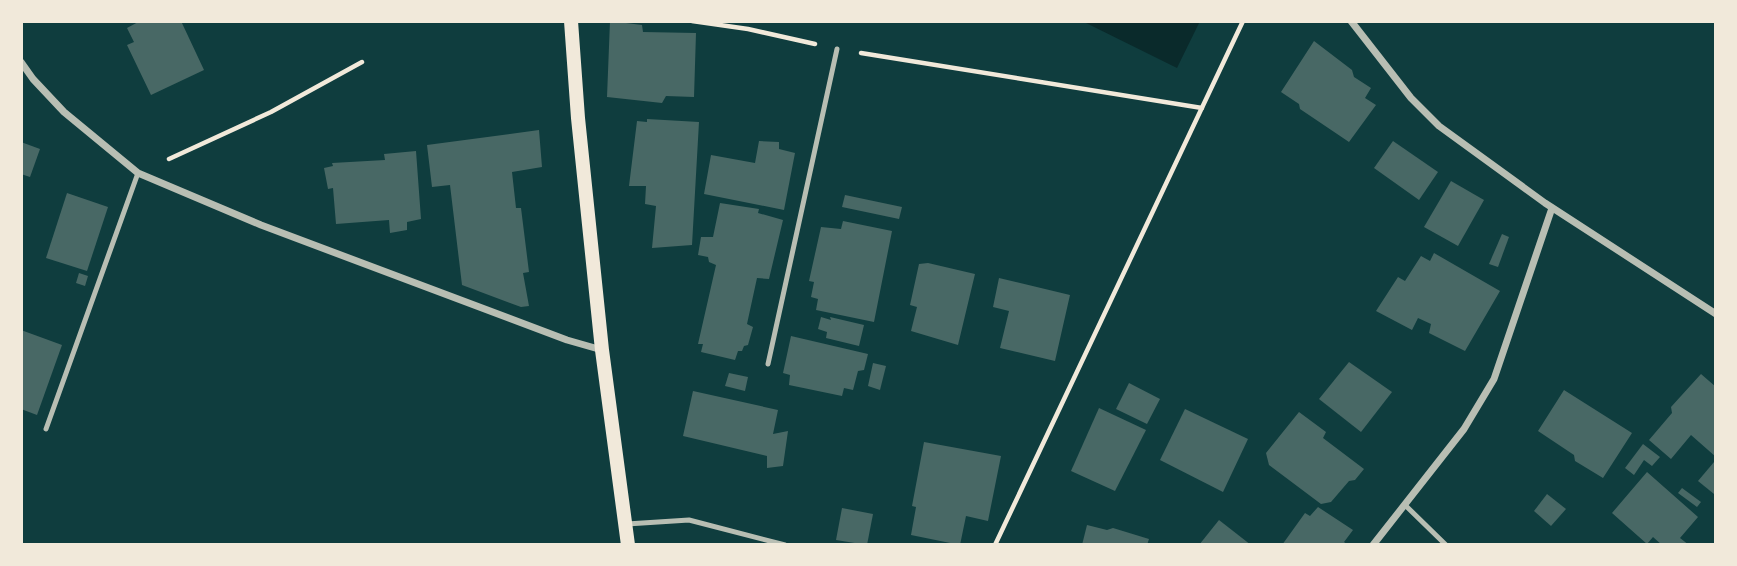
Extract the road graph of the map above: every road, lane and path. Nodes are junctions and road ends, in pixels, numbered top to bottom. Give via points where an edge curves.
1 (571, 21) edge
2 (692, 21) edge
3 (1242, 21) edge
4 (1351, 21) edge
5 (837, 49) junction
6 (21, 62) edge
7 (362, 62) dead end
8 (1202, 108) junction
9 (138, 173) junction
10 (1552, 208) junction
11 (1716, 314) edge
12 (602, 350) junction
13 (768, 364) dead end
14 (46, 429) dead end
15 (1405, 505) junction
16 (625, 524) junction
17 (628, 545) edge
18 (785, 545) edge
19 (995, 545) edge
20 (1373, 545) edge
21 (1446, 545) edge

1 - 12 main road
2 - 5 path
3 - 8 path
4 - 10 street via 1439,126
5 - 8 path
5 - 13 lane
6 - 9 street via 64,112
7 - 9 path via 271,112
8 - 19 path
9 - 12 street via 274,230
9 - 14 lane
10 - 11 street
10 - 15 street via 1494,379 1464,429
12 - 16 main road
15 - 20 street
15 - 21 lane
16 - 17 main road
16 - 18 lane via 689,520

